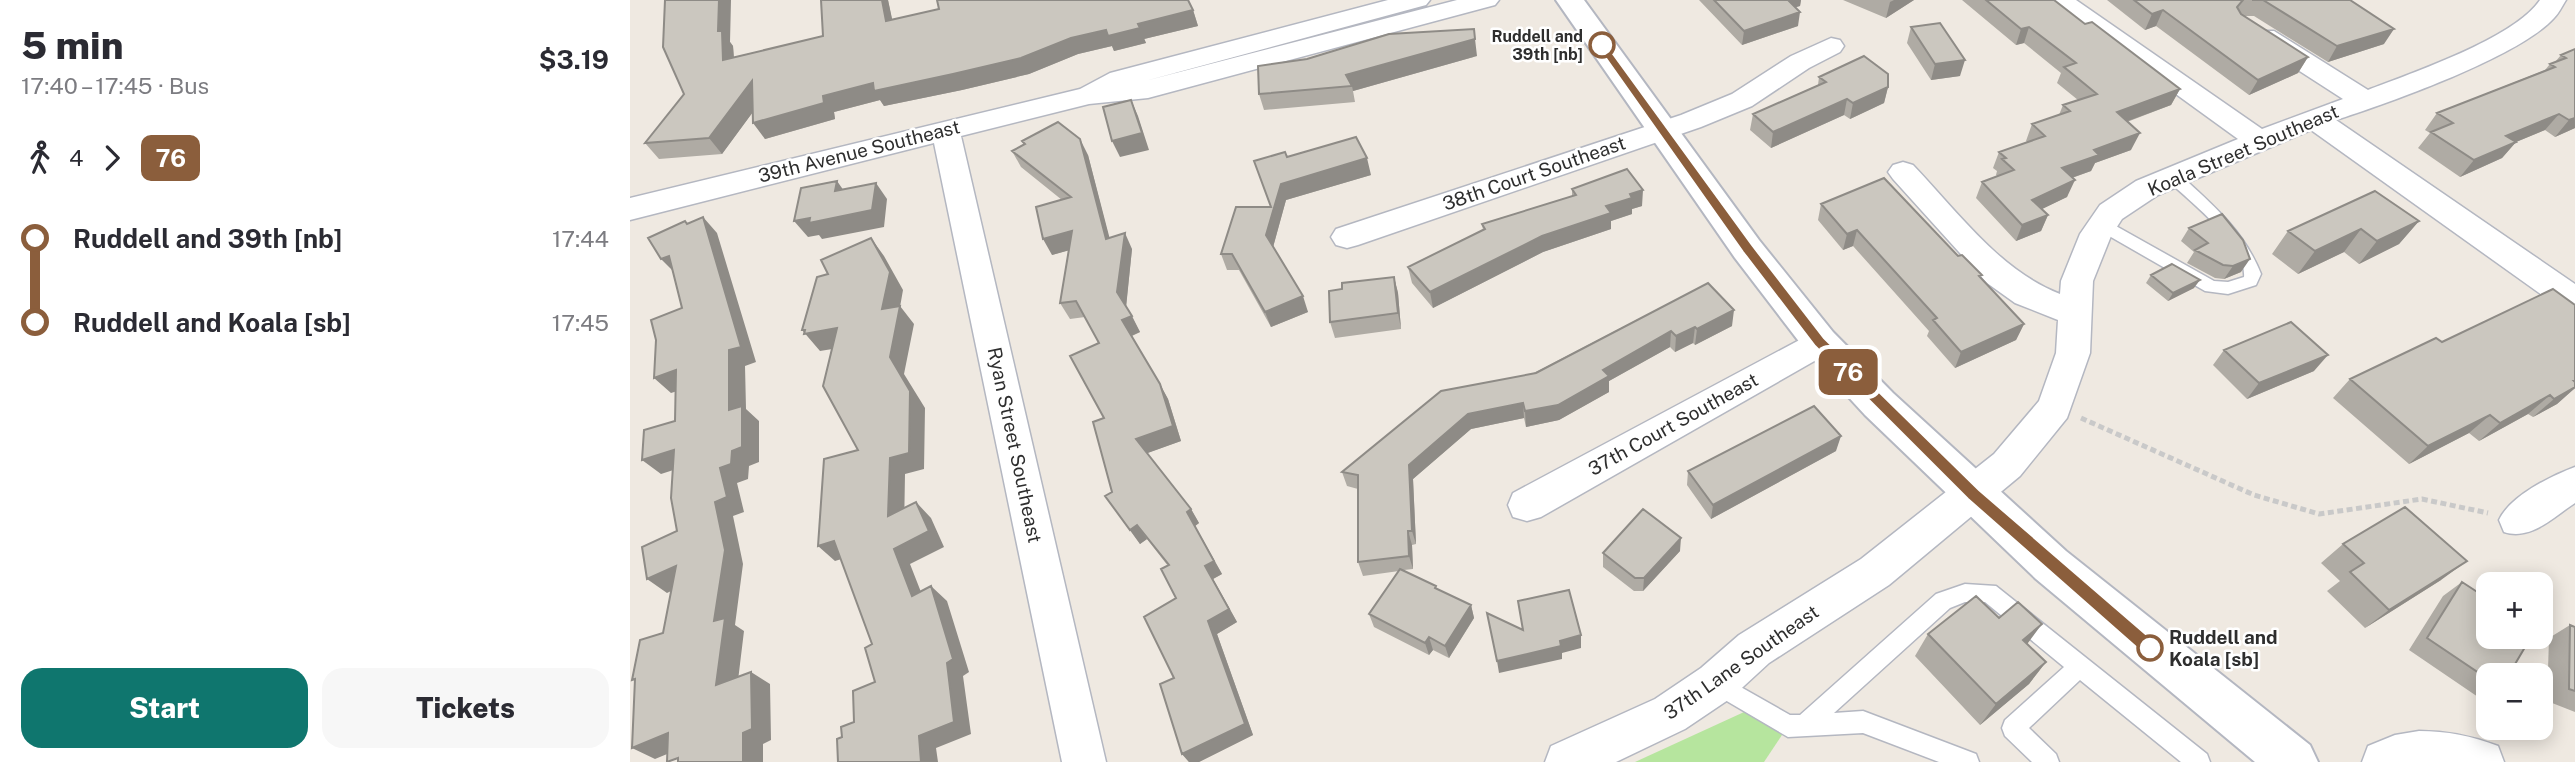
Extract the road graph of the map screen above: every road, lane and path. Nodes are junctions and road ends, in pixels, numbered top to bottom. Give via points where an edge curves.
1 (1417, 0) edge
2 (1486, 0) edge
3 (1570, 0) edge
4 (2059, 0) edge
5 (2553, 0) edge
6 (2244, 23) edge
7 (1831, 46) dead end
8 (1090, 95) junction
9 (2366, 101) junction
10 (2313, 118) junction
11 (945, 129) junction
12 (1662, 130) junction
13 (2259, 140) junction
14 (1903, 172) dead end
15 (2173, 177) junction
16 (630, 209) edge
17 (2102, 225) junction
18 (1347, 237) dead end
19 (2575, 302) edge
20 (2073, 312) junction
21 (1819, 342) junction
22 (2054, 408) junction
23 (2575, 483) edge
24 (1973, 495) junction
25 (1527, 505) dead end
26 (2518, 520) joint
27 (2080, 666) junction
28 (1716, 683) junction
29 (1803, 726) junction
30 (1084, 762) edge
31 (1567, 762) edge
32 (1968, 762) edge
33 (2048, 762) edge
34 (2199, 762) edge
35 (2292, 762) edge
36 (2384, 762) edge
37 (2482, 762) edge

1 - 8 street, 39th Avenue Southeast via 1120,79
2 - 8 street, 39th Avenue Southeast via 1148,89
3 - 12 main road
4 - 13 street
5 - 9 street, Koala Street Southeast via 2543,14 2510,37
6 - 9 street
7 - 12 street, 38th Court Southeast via 1742,100
8 - 11 street, 39th Avenue Southeast
9 - 10 street, Koala Street Southeast
10 - 13 street, Koala Street Southeast
10 - 19 street
11 - 16 street, 39th Avenue Southeast
11 - 30 street, Ryan Street Southeast
12 - 18 street, 38th Court Southeast
12 - 21 main road
13 - 15 street, Koala Street Southeast
14 - 20 street via 1998,275 2027,294
15 - 17 street, Koala Street Southeast via 2111,212
15 - 17 lane via 2228,228 2249,262 2253,274 2249,281 2228,288 2211,287
17 - 20 street, Koala Street Southeast via 2077,281
20 - 22 street, Koala Street Southeast via 2073,353
21 - 24 main road
21 - 25 street, 37th Court Southeast
22 - 24 street, Koala Street Southeast via 2007,465
22 - 26 path via 2254,495 2319,514 2423,499
23 - 26 street
24 - 28 street, 37th Lane Southeast via 1875,572 1755,649
24 - 35 main road via 2111,617
27 - 29 lane via 1989,593 1965,593 1943,601
27 - 33 lane via 2013,728
27 - 34 lane
28 - 29 lane via 1788,726
28 - 31 street, 37th Lane Southeast via 1670,713
29 - 32 lane via 1863,722
36 - 37 street via 2401,753

